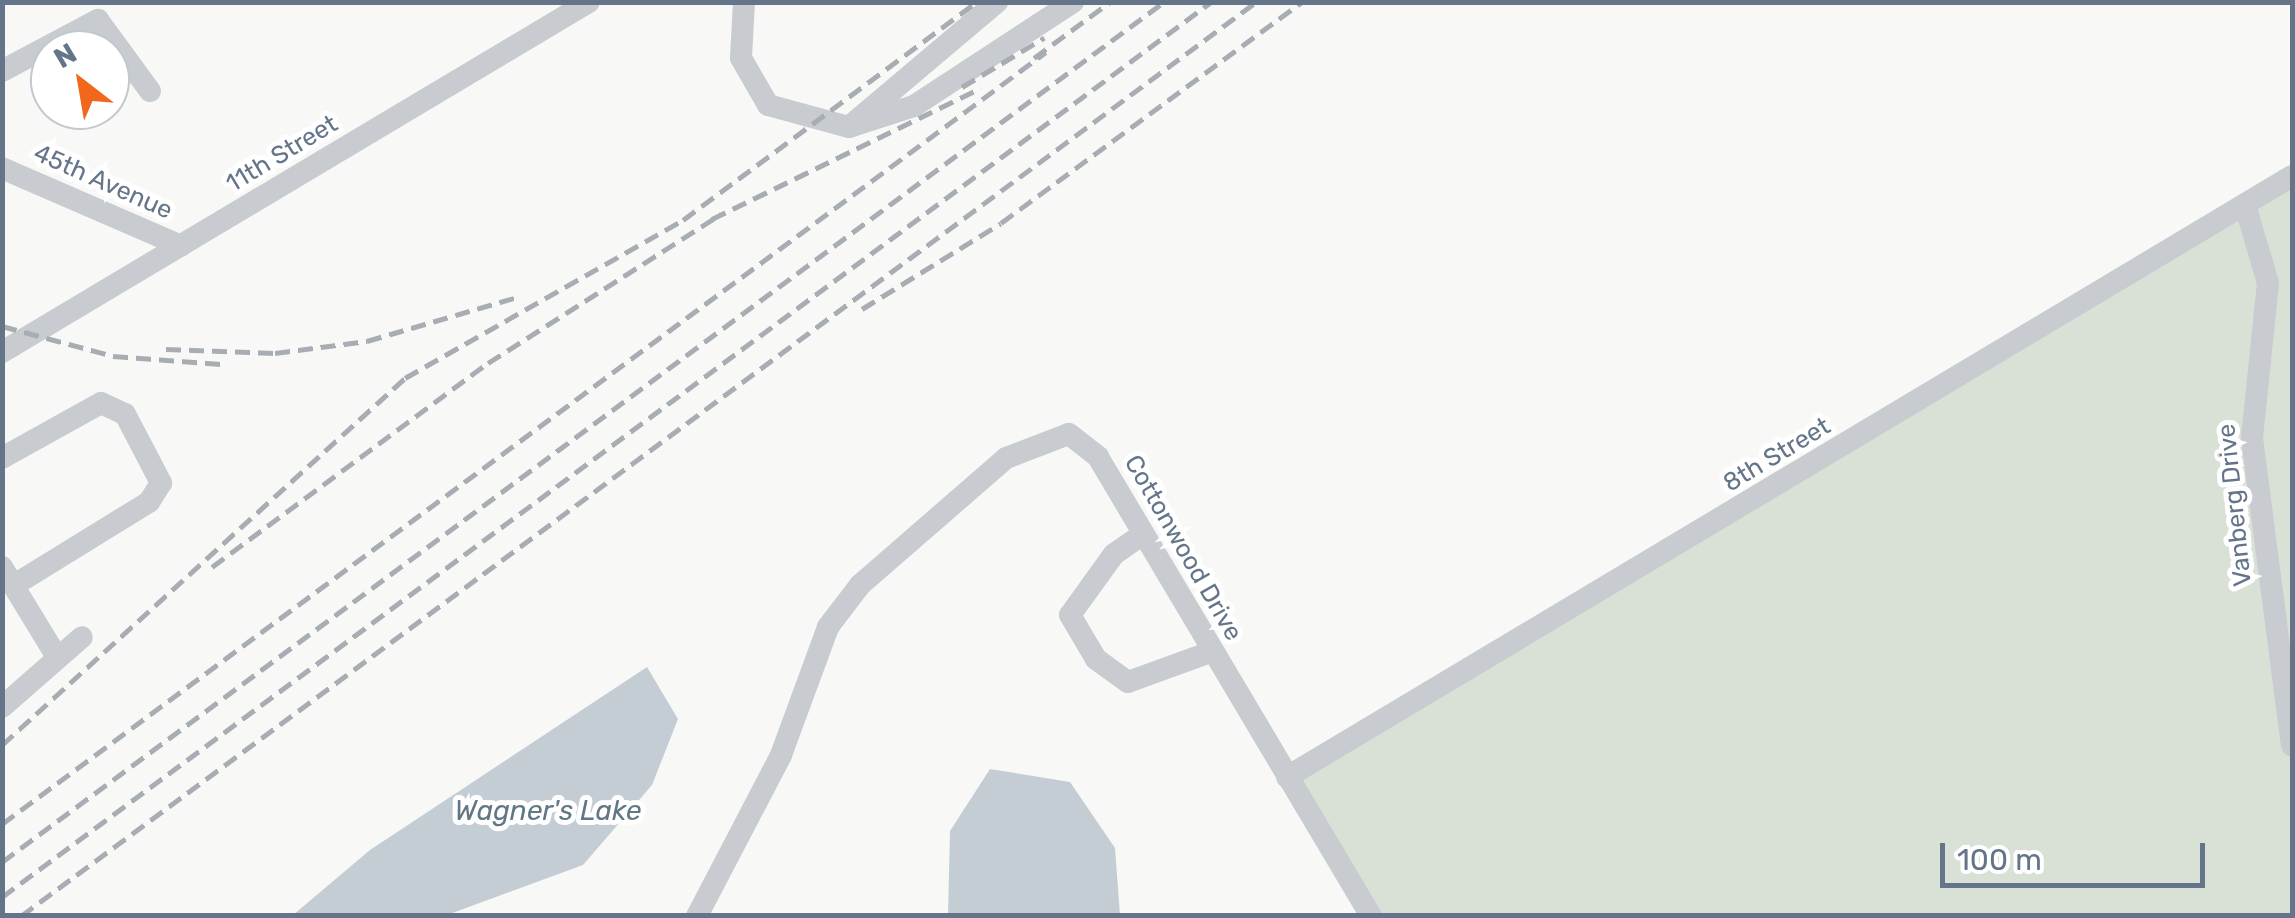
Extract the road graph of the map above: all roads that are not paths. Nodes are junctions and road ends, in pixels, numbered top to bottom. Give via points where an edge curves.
1 (589, 2) edge
2 (744, 2) edge
3 (997, 2) edge
4 (1072, 2) edge
5 (2, 71) edge
6 (150, 91) dead end
7 (849, 127) junction
8 (2, 168) edge
9 (2292, 176) edge
10 (2244, 206) junction
11 (181, 246) junction
12 (2, 352) edge
13 (2, 458) edge
14 (1144, 534) junction
15 (8, 576) edge
16 (82, 637) dead end
17 (1212, 651) junction
18 (57, 656) junction
19 (2, 707) edge
20 (2292, 745) edge
21 (1287, 777) junction
22 (697, 916) edge
23 (1370, 916) edge

1 - 11 street, 11th Street
2 - 7 street via 741,58 768,105
3 - 7 street
4 - 7 street via 914,106
5 - 6 street via 98,20
8 - 11 street, 45th Avenue
9 - 10 street, 8th Street
10 - 20 street, Vanberg Drive via 2268,283 2252,438
10 - 21 street, 8th Street
11 - 12 street, 11th Street
13 - 15 street via 102,403 125,414 161,483 148,502
14 - 17 street, Cottonwood Drive
14 - 17 street via 1101,568 1070,615 1096,659 1128,682
14 - 22 street, Cottonwood Drive via 1098,457 1069,434 1006,458 939,513 828,627 781,755
15 - 18 street
16 - 18 street
17 - 21 street, Cottonwood Drive
18 - 19 street
21 - 23 street, Cottonwood Drive

